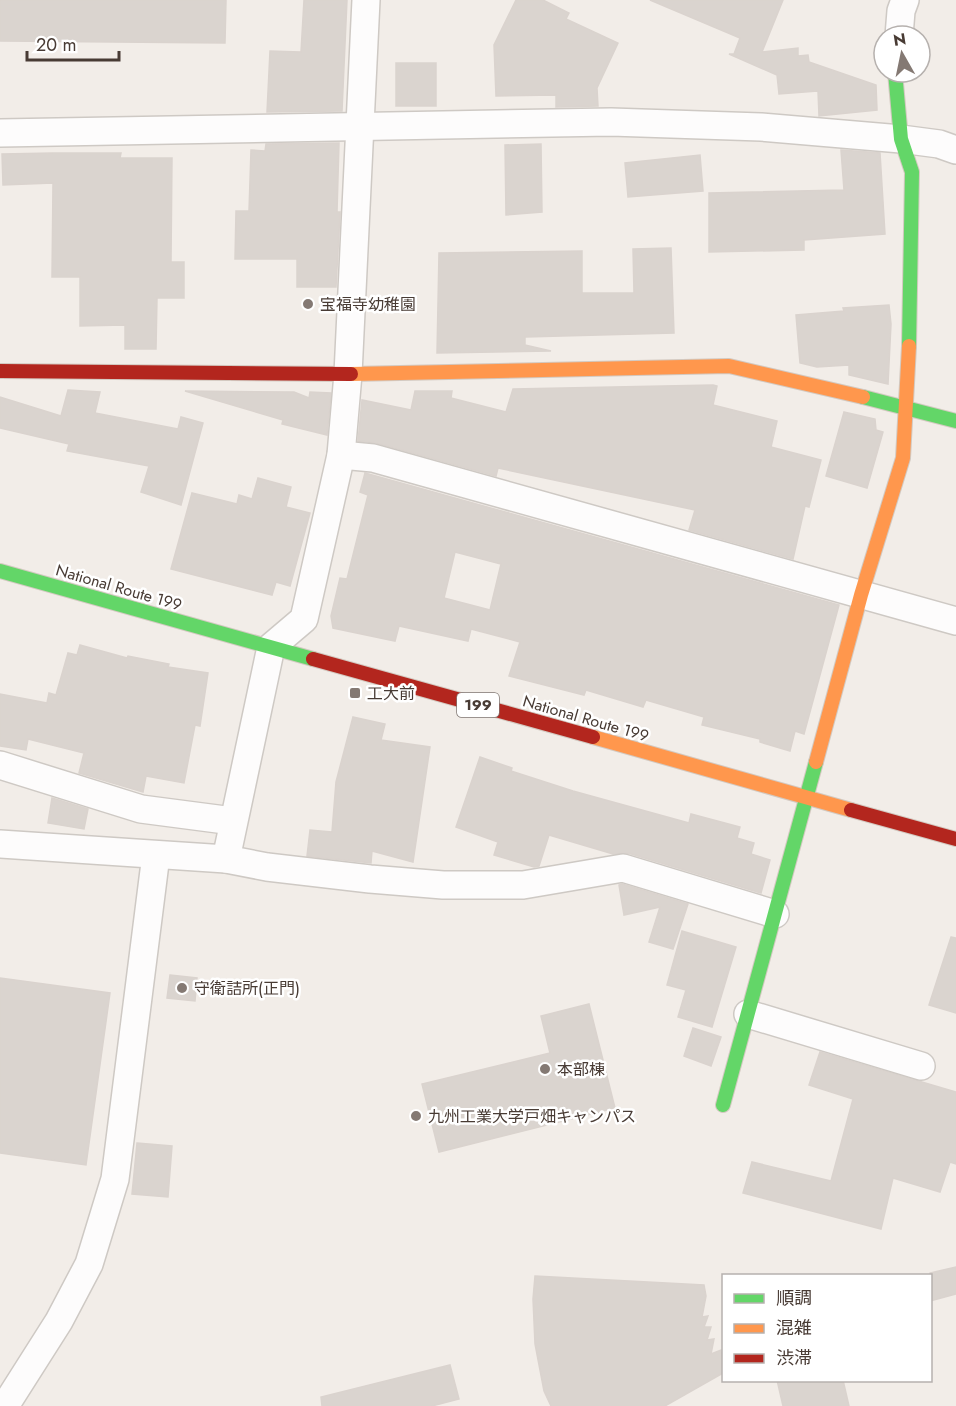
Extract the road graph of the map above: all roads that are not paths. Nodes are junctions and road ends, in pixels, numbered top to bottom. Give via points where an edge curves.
1 (366, 0) edge
2 (905, 0) edge
3 (900, 24) edge
4 (895, 84) edge
5 (359, 127) junction
6 (0, 133) edge
7 (901, 139) junction
8 (956, 150) edge
9 (0, 371) edge
10 (348, 374) junction
11 (906, 407) junction
12 (956, 421) edge
13 (341, 455) junction
14 (0, 571) edge
15 (861, 595) junction
16 (956, 621) edge
17 (271, 647) junction
18 (0, 765) edge
19 (806, 796) junction
20 (233, 821) junction
21 (956, 839) edge
22 (0, 844) edge
23 (156, 855) junction
24 (226, 859) junction
25 (774, 914) junction
26 (748, 1014) junction
27 (921, 1066) dead end
28 (723, 1106) dead end
29 (5, 1406) edge

1 - 5 street
2 - 3 street
4 - 7 main road
5 - 6 street
5 - 7 street via 611,122 761,127
5 - 10 street
7 - 8 street
7 - 11 main road via 912,172
9 - 10 main road
10 - 11 main road via 729,366
10 - 13 street
11 - 12 main road
11 - 15 main road via 903,458
13 - 15 street via 373,459
13 - 17 street via 304,619
14 - 17 main road, National Route 199 / 199
15 - 16 street
15 - 19 main road
17 - 19 main road, National Route 199 / 199
17 - 20 street
18 - 20 street via 141,809
19 - 21 main road, National Route 199 / 199
19 - 25 main road
20 - 24 street
22 - 23 street
23 - 24 street
23 - 29 street via 115,1179 90,1264
24 - 25 street via 358,878 443,885 523,885 623,867
25 - 26 main road
26 - 27 street
26 - 28 main road

